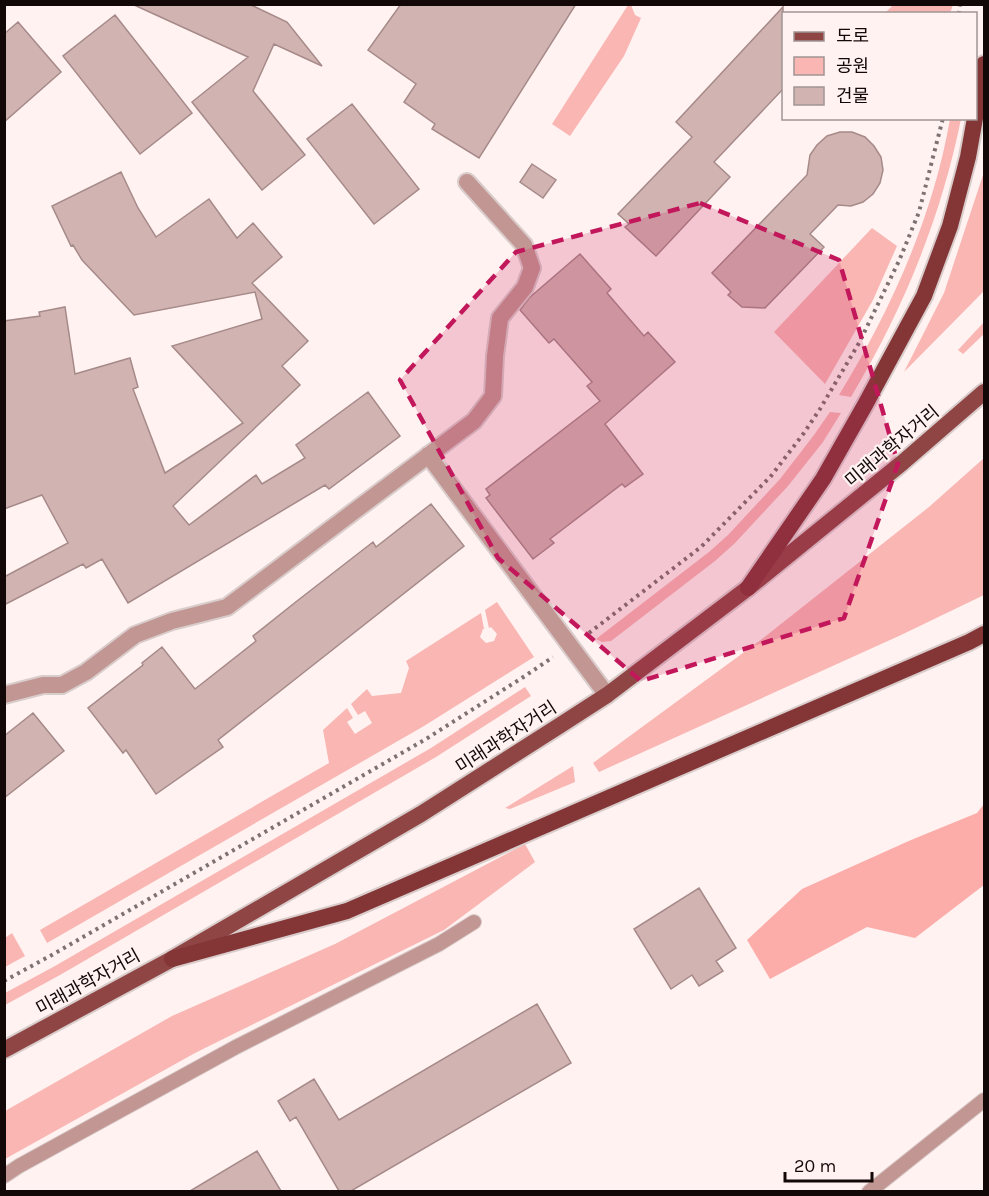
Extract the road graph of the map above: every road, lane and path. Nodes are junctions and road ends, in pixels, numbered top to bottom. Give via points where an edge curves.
1 (984, 64) edge
2 (977, 105) edge
3 (974, 120) edge
4 (467, 182) dead end
5 (984, 392) edge
6 (428, 455) junction
7 (748, 588) junction
8 (984, 634) edge
9 (4, 695) edge
10 (607, 695) junction
11 (474, 922) dead end
12 (172, 959) junction
13 (4, 1050) edge
14 (984, 1100) edge
15 (4, 1176) edge
16 (869, 1191) edge

1 - 2 highway
3 - 7 highway via 950,226 924,296 823,479
4 - 6 street via 524,245 532,268 525,287 500,318 493,396 474,421
5 - 7 main road, 미래과학자거리
6 - 9 street via 227,607 135,635 62,686 43,685
6 - 10 street
7 - 10 main road, 미래과학자거리
8 - 12 highway via 346,911
10 - 12 main road, 미래과학자거리 via 421,814
11 - 15 lane via 439,944 236,1047
12 - 13 main road, 미래과학자거리
14 - 16 lane

